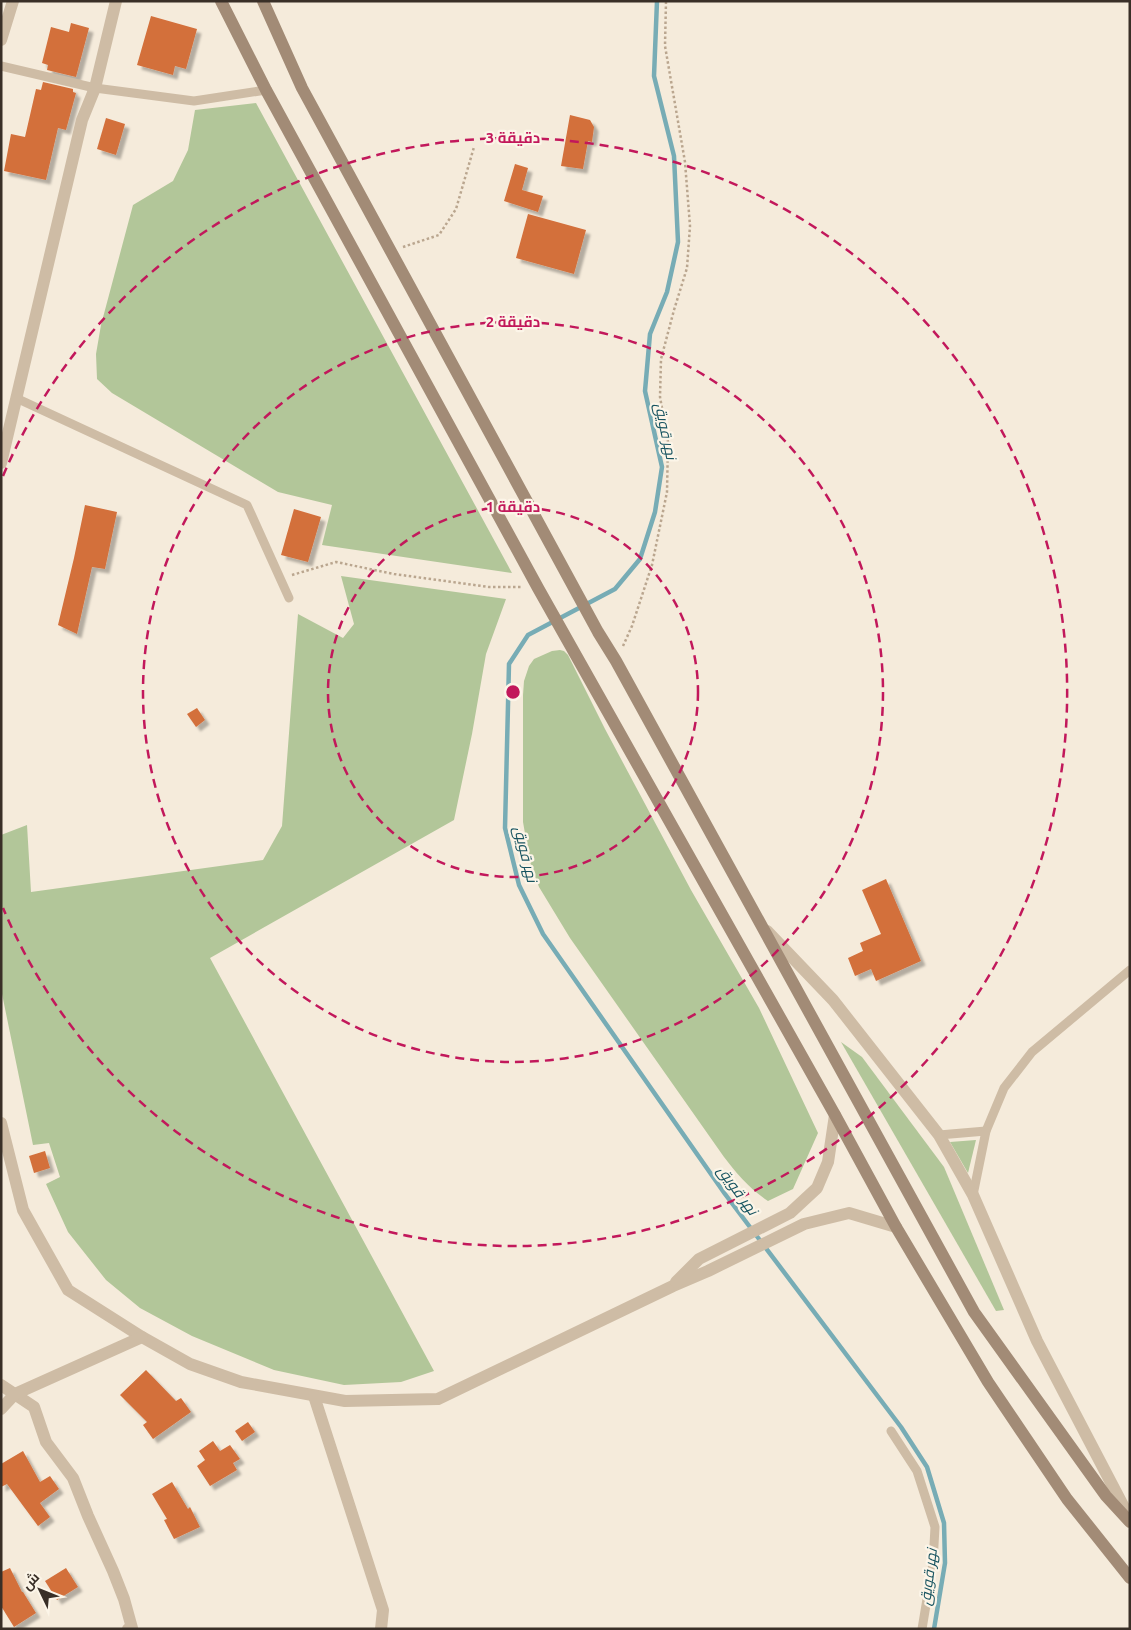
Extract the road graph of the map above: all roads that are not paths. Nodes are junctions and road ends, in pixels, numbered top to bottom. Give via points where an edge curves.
1 (13, 1) edge
2 (116, 1) edge
3 (221, 1) edge
4 (263, 1) edge
5 (1, 40) edge
6 (1, 66) edge
7 (95, 88) junction
8 (266, 90) junction
9 (16, 398) junction
10 (1, 463) edge
11 (288, 598) dead end
12 (763, 926) junction
13 (1130, 970) edge
14 (835, 1115) junction
15 (1, 1123) edge
16 (986, 1131) junction
17 (940, 1135) junction
18 (973, 1195) junction
19 (896, 1227) junction
20 (673, 1286) junction
21 (142, 1337) junction
22 (1, 1384) edge
23 (15, 1394) junction
24 (314, 1396) junction
25 (1, 1409) edge
26 (891, 1431) dead end
27 (1130, 1521) edge
28 (1130, 1578) edge
29 (132, 1628) edge
30 (128, 1629) edge
31 (381, 1629) edge
32 (922, 1629) edge

1 - 5 street
2 - 7 street
3 - 8 main road
4 - 12 main road via 302,88 390,251
6 - 7 lane
7 - 8 lane via 194,101
7 - 9 street via 82,120
8 - 14 main road via 537,586
9 - 10 street
9 - 11 lane via 247,505
12 - 17 street via 833,1000
12 - 27 main road via 974,1312 1106,1496
13 - 16 lane via 1032,1052 1004,1088
14 - 19 main road
14 - 20 street via 828,1162 816,1188 790,1214 699,1258
15 - 21 street via 23,1210 68,1290
16 - 17 lane
16 - 18 lane
17 - 18 street
18 - 27 street via 1037,1342
19 - 20 street via 849,1213 804,1224
19 - 28 main road via 988,1382 1068,1498
20 - 24 street via 438,1399 345,1402
21 - 23 street
21 - 24 street via 190,1364 241,1382
22 - 23 street
23 - 25 street
23 - 29 street via 34,1407 46,1442 73,1478 113,1571
24 - 31 street via 382,1610
26 - 32 lane via 917,1471 935,1527 933,1563
29 - 30 street

